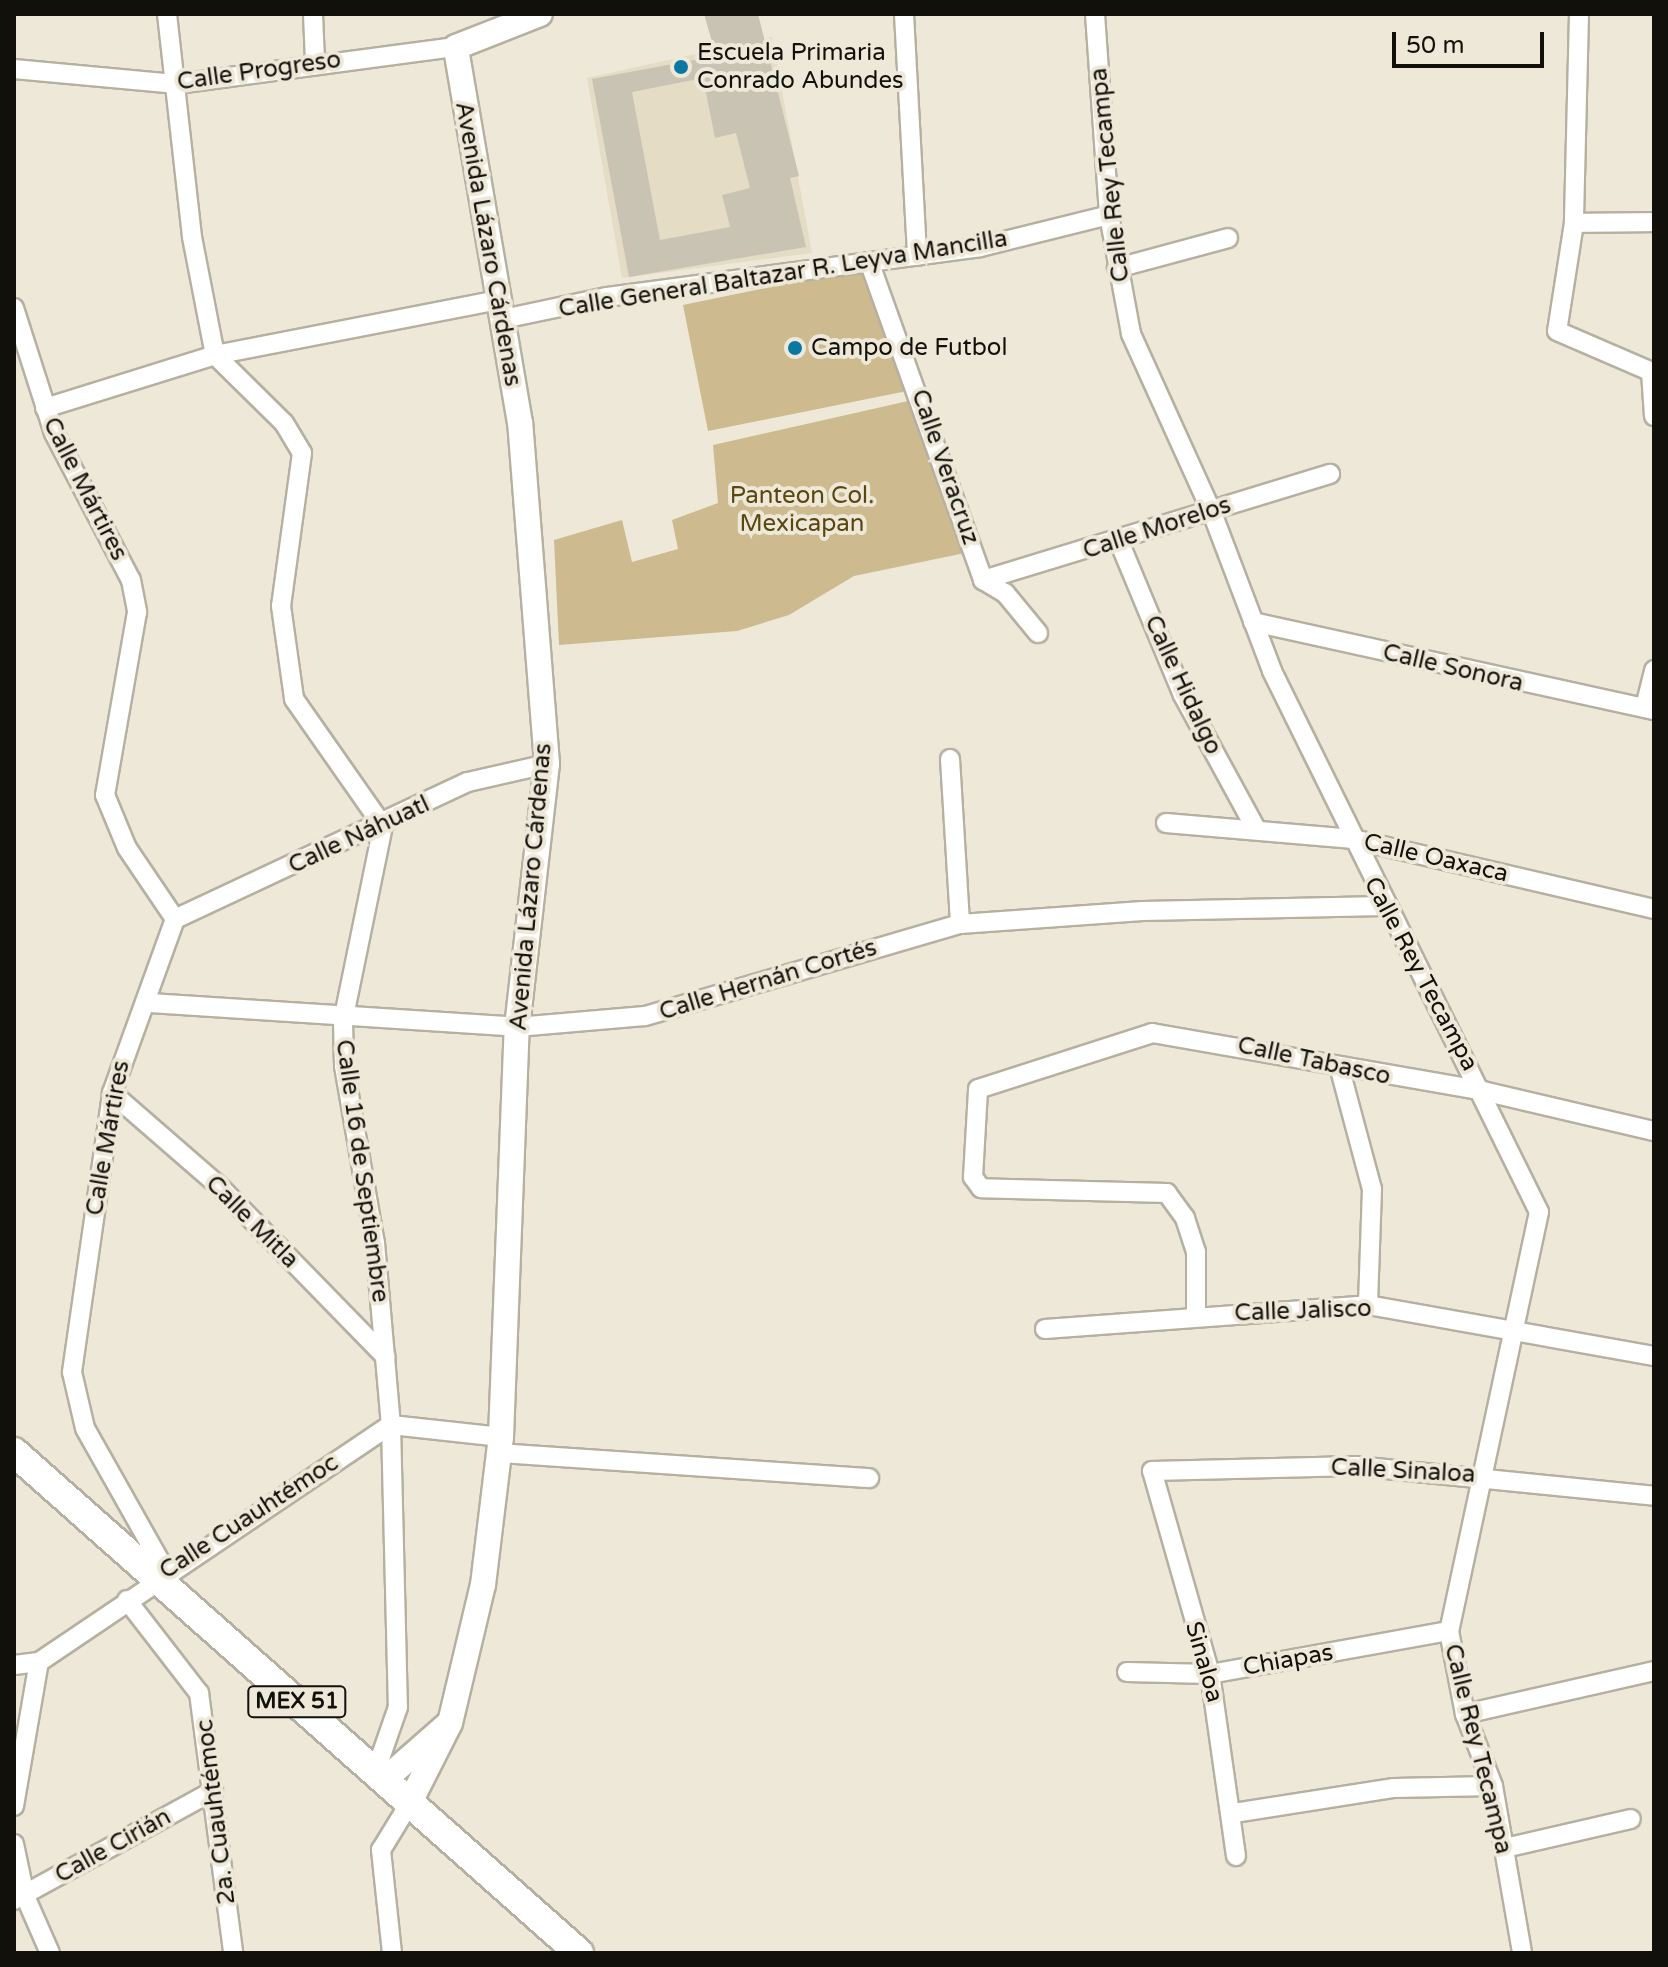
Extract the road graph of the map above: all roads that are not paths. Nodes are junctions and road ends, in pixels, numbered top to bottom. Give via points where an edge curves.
1 (167, 14) edge
2 (313, 14) edge
3 (540, 14) edge
4 (904, 14) edge
5 (1095, 14) edge
6 (1579, 14) edge
7 (510, 19) edge
8 (456, 47) junction
9 (315, 62) junction
10 (14, 69) edge
11 (177, 84) junction
12 (1109, 215) junction
13 (1654, 222) edge
14 (1574, 223) junction
15 (1228, 238) dead end
16 (917, 256) junction
17 (870, 264) junction
18 (1117, 268) junction
19 (14, 308) edge
20 (500, 309) junction
21 (215, 355) junction
22 (1653, 373) edge
23 (45, 408) junction
24 (1654, 416) edge
25 (1330, 474) dead end
26 (1211, 510) junction
27 (1118, 539) junction
28 (983, 580) junction
29 (1253, 622) junction
30 (1038, 633) dead end
31 (1654, 670) edge
32 (1650, 708) edge
33 (950, 759) dead end
34 (547, 764) junction
35 (1166, 823) dead end
36 (383, 826) junction
37 (1255, 827) junction
38 (1353, 839) junction
39 (1384, 906) junction
40 (1654, 909) edge
41 (175, 919) junction
42 (960, 924) junction
43 (150, 1003) junction
44 (343, 1021) junction
45 (517, 1027) junction
46 (1339, 1066) junction
47 (1483, 1091) junction
48 (112, 1093) junction
49 (1654, 1131) edge
50 (1368, 1305) junction
51 (1196, 1314) junction
52 (1512, 1328) junction
53 (1045, 1329) dead end
54 (1654, 1356) edge
55 (386, 1357) junction
56 (391, 1425) junction
57 (500, 1445) junction
58 (14, 1452) edge
59 (1152, 1471) joint
60 (1482, 1475) junction
61 (869, 1478) dead end
62 (1654, 1496) edge
63 (160, 1576) junction
64 (127, 1600) junction
65 (1449, 1631) junction
66 (39, 1662) junction
67 (14, 1665) edge
68 (1654, 1671) edge
69 (1127, 1672) dead end
70 (1210, 1674) junction
71 (1465, 1714) junction
72 (450, 1723) junction
73 (379, 1777) junction
74 (1493, 1786) junction
75 (213, 1791) junction
76 (14, 1806) edge
77 (408, 1806) junction
78 (1234, 1813) junction
79 (1631, 1819) dead end
80 (14, 1844) edge
81 (1505, 1848) junction
82 (1236, 1856) dead end
83 (20, 1898) edge
84 (50, 1953) edge
85 (233, 1953) edge
86 (392, 1953) edge
87 (579, 1953) edge
88 (1522, 1953) edge

1 - 11 street
2 - 9 street
3 - 7 main road
4 - 16 street
5 - 12 street, Calle Rey Tecampa
6 - 14 street
7 - 8 main road
8 - 9 street, Calle Progreso
8 - 20 main road, Avenida Lázaro Cárdenas
9 - 11 street, Calle Progreso
10 - 11 street, Calle Progreso
11 - 21 street via 192,237
12 - 16 street, Calle General Baltazar R. Leyva Mancilla
12 - 18 street, Calle Rey Tecampa
13 - 14 street
14 - 22 street via 1557,331
15 - 18 street
16 - 17 street, Calle General Baltazar R. Leyva Mancilla
17 - 20 street, Calle General Baltazar R. Leyva Mancilla
17 - 28 street, Calle Veracruz
18 - 26 street, Calle Rey Tecampa via 1131,334
19 - 23 street, Calle Mártires
20 - 21 street, Calle General Baltazar R. Leyva Mancilla
20 - 34 main road, Avenida Lázaro Cárdenas via 528,494
21 - 23 street, Calle General Baltazar R. Leyva Mancilla
21 - 36 street via 284,423 302,453 281,606 283,657 318,741
22 - 24 street
23 - 41 street, Calle Mártires via 131,580 137,612 105,795 127,848
25 - 26 street, Calle Morelos
26 - 27 street, Calle Morelos
26 - 29 street, Calle Rey Tecampa
27 - 28 street, Calle Morelos
27 - 37 street, Calle Hidalgo via 1183,695
28 - 30 street via 1005,593
29 - 32 street, Calle Sonora
29 - 38 street, Calle Rey Tecampa
31 - 32 street
33 - 42 street
34 - 36 street, Calle Náhuatl via 468,782
34 - 45 main road, Avenida Lázaro Cárdenas
35 - 37 street, Calle Oaxaca
36 - 41 street, Calle Náhuatl
36 - 44 street, Calle 16 de Septiembre
37 - 38 street, Calle Oaxaca
38 - 39 street, Calle Rey Tecampa
38 - 40 street, Calle Oaxaca
39 - 42 street, Calle Hernán Cortés via 1143,911
39 - 47 street, Calle Rey Tecampa
41 - 43 street, Calle Mártires
42 - 45 street, Calle Hernán Cortés via 645,1016
43 - 44 street, Calle Hernán Cortés
43 - 48 street, Calle Mártires via 123,1051
44 - 45 street, Calle Hernán Cortés
44 - 55 street, Calle 16 de Septiembre
45 - 57 main road, Avenida Lázaro Cárdenas
46 - 47 street, Calle Tabasco
46 - 50 street via 1372,1189
46 - 51 street, Calle Tabasco via 1152,1033 978,1089 973,1177 981,1188 1167,1193 1185,1218 1196,1252
47 - 49 street, Calle Tabasco
47 - 52 street, Calle Rey Tecampa via 1539,1212
48 - 55 street, Calle Mitla via 218,1185
48 - 63 street, Calle Mártires via 72,1372 85,1428
50 - 51 street, Calle Jalisco via 1318,1313
50 - 52 street, Calle Jalisco
51 - 53 street, Calle Jalisco
52 - 54 street, Calle Jalisco
52 - 60 street, Calle Rey Tecampa
55 - 56 street, Calle 16 de Septiembre
56 - 57 street
56 - 63 street, Calle Cuauhtémoc
56 - 73 street, Calle 16 de Septiembre via 398,1707
57 - 61 street
57 - 72 main road, Avenida Lázaro Cárdenas via 483,1585
58 - 63 main road, MEX 51
59 - 60 street, Calle Sinaloa via 1356,1466
59 - 70 street, Sinaloa
60 - 62 street, Calle Sinaloa
60 - 65 street, Calle Rey Tecampa
63 - 64 street, Calle Cuauhtémoc
63 - 73 main road, MEX 51
64 - 66 street, Calle Cuauhtémoc
64 - 75 street, 2a. Cuauhtémoc via 199,1693
65 - 70 street, Chiapas
65 - 71 street, Calle Rey Tecampa
66 - 67 street, Calle Cuauhtémoc
66 - 76 street
68 - 71 street
69 - 70 street, Chiapas
70 - 78 street, Sinaloa
71 - 74 street, Calle Rey Tecampa
72 - 73 main road
72 - 77 main road, Avenida Lázaro Cárdenas
73 - 77 main road, MEX 51
74 - 78 street via 1394,1788
74 - 81 street, Calle Rey Tecampa
75 - 83 street, Calle Cirián
75 - 85 street, 2a. Cuauhtémoc
77 - 86 street via 381,1850
77 - 87 main road, MEX 51
78 - 82 street, Sinaloa
79 - 81 street
80 - 83 street
81 - 88 street, Calle Rey Tecampa
83 - 84 street

